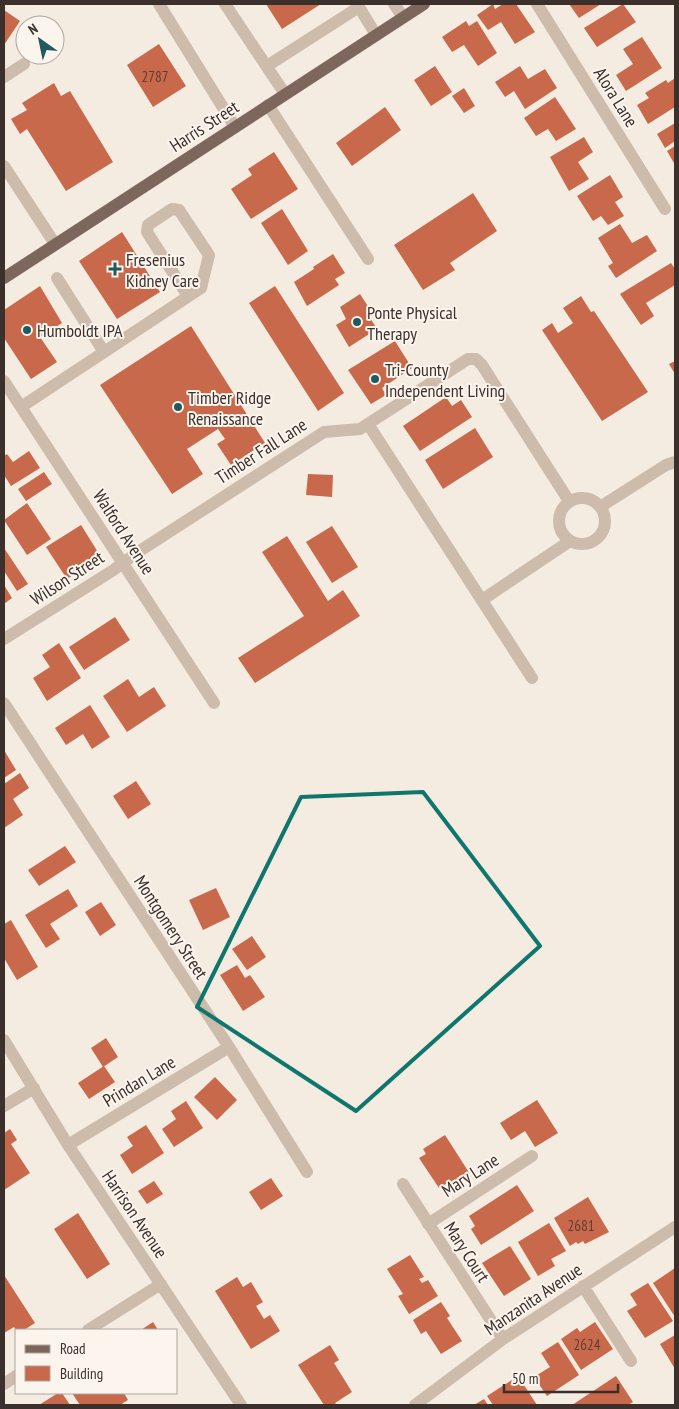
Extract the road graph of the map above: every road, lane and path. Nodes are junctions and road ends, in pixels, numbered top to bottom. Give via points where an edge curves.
1 (160, 4) edge
2 (225, 4) edge
3 (394, 4) edge
4 (424, 4) edge
5 (537, 4) edge
6 (403, 18) junction
7 (376, 35) junction
8 (22, 65) edge
9 (267, 66) junction
10 (4, 77) edge
11 (285, 94) junction
12 (268, 105) junction
13 (235, 127) junction
14 (4, 166) edge
15 (665, 209) dead end
16 (55, 244) junction
17 (368, 260) dead end
18 (4, 278) edge
19 (57, 278) dead end
20 (188, 296) junction
21 (104, 352) junction
22 (4, 381) edge
23 (21, 407) junction
24 (368, 424) junction
25 (675, 462) edge
26 (569, 501) junction
27 (600, 507) junction
28 (570, 541) junction
29 (123, 562) junction
30 (482, 600) junction
31 (4, 639) edge
32 (532, 678) dead end
33 (4, 703) edge
34 (214, 703) dead end
35 (4, 1040) edge
36 (229, 1047) junction
37 (34, 1088) junction
38 (4, 1106) edge
39 (68, 1145) junction
40 (532, 1156) dead end
41 (307, 1172) dead end
42 (403, 1184) dead end
43 (428, 1224) junction
44 (675, 1227) edge
45 (160, 1284) junction
46 (584, 1286) junction
47 (90, 1329) edge
48 (503, 1339) junction
49 (631, 1361) dead end
50 (15, 1377) edge
51 (4, 1384) edge
52 (422, 1403) edge
53 (241, 1405) edge

1 - 13 street
2 - 9 street
3 - 6 street
4 - 6 main road, Harris Street
5 - 15 street, Alora Lane
6 - 7 main road, Harris Street
7 - 9 street via 359,7
7 - 11 main road, Harris Street
8 - 10 street
9 - 11 street
11 - 12 main road, Harris Street
12 - 13 main road, Harris Street
12 - 17 street
13 - 16 main road, Harris Street
14 - 16 street
16 - 18 main road, Harris Street
19 - 21 street
20 - 20 street via 201,288 209,255 180,210 172,209 148,225 147,232
20 - 21 street
21 - 23 street
22 - 23 street, Walford Avenue
23 - 29 street, Walford Avenue
24 - 26 street, Timber Fall Lane via 468,359 476,359
24 - 29 street, Timber Fall Lane via 360,429 324,432
24 - 30 street
25 - 27 street
26 - 27 street via 589,499
26 - 28 street via 559,514 558,522
27 - 28 street via 605,522 599,536 585,544
28 - 30 street
29 - 31 street, Wilson Street
29 - 34 street, Walford Avenue
30 - 32 street
33 - 36 street, Montgomery Street
35 - 37 street, Harrison Avenue
36 - 39 street, Prindan Lane
36 - 41 street, Montgomery Street
37 - 38 street
37 - 39 street, Harrison Avenue
39 - 45 street, Harrison Avenue
40 - 43 street, Mary Lane
42 - 43 street, Mary Court
43 - 48 street, Mary Court
44 - 46 street, Manzanita Avenue
45 - 47 street
45 - 53 street, Harrison Avenue
46 - 48 street, Manzanita Avenue
46 - 49 street
48 - 52 street, Manzanita Avenue
50 - 51 street

